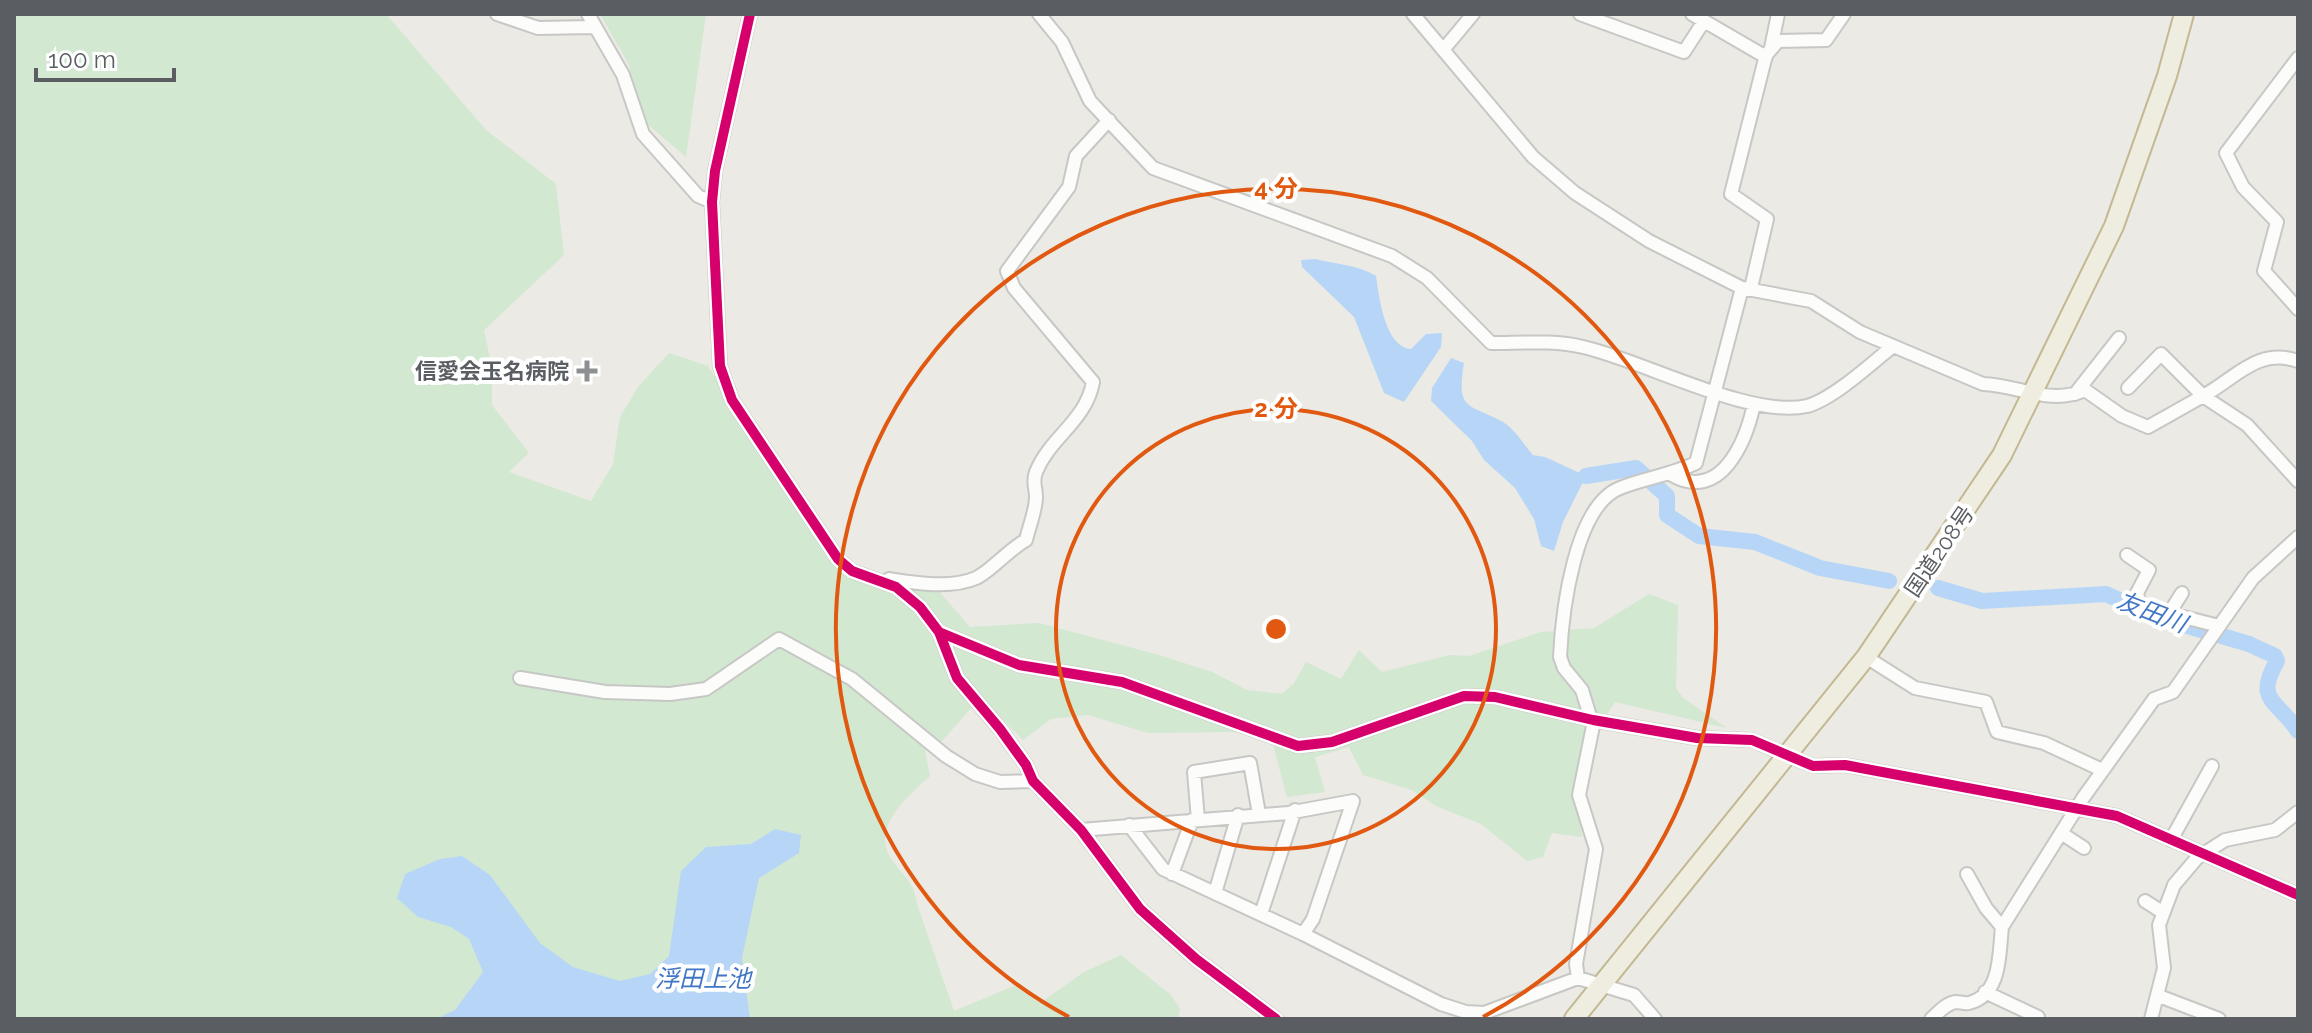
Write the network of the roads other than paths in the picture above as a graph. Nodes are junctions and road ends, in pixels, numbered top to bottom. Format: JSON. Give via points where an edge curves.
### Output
{"nodes":[{"id":1,"x":497,"y":14,"type":"edge"},
{"id":2,"x":588,"y":14,"type":"edge"},
{"id":3,"x":750,"y":14,"type":"edge"},
{"id":4,"x":1039,"y":14,"type":"edge"},
{"id":5,"x":1413,"y":14,"type":"edge"},
{"id":6,"x":1473,"y":14,"type":"edge"},
{"id":7,"x":1580,"y":14,"type":"edge"},
{"id":8,"x":1692,"y":14,"type":"edge"},
{"id":9,"x":1778,"y":14,"type":"edge"},
{"id":10,"x":1844,"y":14,"type":"edge"},
{"id":11,"x":2184,"y":14,"type":"edge"},
{"id":12,"x":1704,"y":21,"type":"junction"},
{"id":13,"x":593,"y":27,"type":"junction"},
{"id":14,"x":1443,"y":50,"type":"junction"},
{"id":15,"x":1768,"y":52,"type":"junction"},
{"id":16,"x":2298,"y":58,"type":"edge"},
{"id":17,"x":1109,"y":120,"type":"junction"},
{"id":18,"x":712,"y":202,"type":"junction"},
{"id":19,"x":1746,"y":288,"type":"junction"},
{"id":20,"x":2298,"y":309,"type":"edge"},
{"id":21,"x":2119,"y":338,"type":"dead end"},
{"id":22,"x":1893,"y":346,"type":"junction"},
{"id":23,"x":2298,"y":361,"type":"edge"},
{"id":24,"x":2128,"y":388,"type":"dead end"},
{"id":25,"x":1715,"y":391,"type":"junction"},
{"id":26,"x":2075,"y":394,"type":"junction"},
{"id":27,"x":2034,"y":395,"type":"junction"},
{"id":28,"x":2203,"y":396,"type":"junction"},
{"id":29,"x":1754,"y":404,"type":"junction"},
{"id":30,"x":1672,"y":475,"type":"junction"},
{"id":31,"x":2298,"y":481,"type":"edge"},
{"id":32,"x":2298,"y":537,"type":"edge"},
{"id":33,"x":2127,"y":555,"type":"dead end"},
{"id":34,"x":865,"y":576,"type":"junction"},
{"id":35,"x":2126,"y":583,"type":"dead end"},
{"id":36,"x":2137,"y":593,"type":"junction"},
{"id":37,"x":2182,"y":593,"type":"dead end"},
{"id":38,"x":2168,"y":615,"type":"junction"},
{"id":39,"x":939,"y":632,"type":"junction"},
{"id":40,"x":2216,"y":632,"type":"junction"},
{"id":41,"x":1866,"y":657,"type":"junction"},
{"id":42,"x":520,"y":678,"type":"dead end"},
{"id":43,"x":1593,"y":720,"type":"junction"},
{"id":44,"x":1788,"y":754,"type":"junction"},
{"id":45,"x":2212,"y":766,"type":"dead end"},
{"id":46,"x":2102,"y":770,"type":"junction"},
{"id":47,"x":1033,"y":781,"type":"junction"},
{"id":48,"x":2077,"y":809,"type":"junction"},
{"id":49,"x":1295,"y":810,"type":"junction"},
{"id":50,"x":2298,"y":812,"type":"edge"},
{"id":51,"x":1259,"y":814,"type":"junction"},
{"id":52,"x":1238,"y":815,"type":"junction"},
{"id":53,"x":1195,"y":820,"type":"junction"},
{"id":54,"x":1129,"y":825,"type":"junction"},
{"id":55,"x":1081,"y":830,"type":"junction"},
{"id":56,"x":2061,"y":833,"type":"junction"},
{"id":57,"x":2171,"y":840,"type":"junction"},
{"id":58,"x":2085,"y":848,"type":"dead end"},
{"id":59,"x":2203,"y":853,"type":"junction"},
{"id":60,"x":1172,"y":874,"type":"junction"},
{"id":61,"x":1967,"y":874,"type":"dead end"},
{"id":62,"x":1215,"y":893,"type":"junction"},
{"id":63,"x":2298,"y":895,"type":"edge"},
{"id":64,"x":2145,"y":901,"type":"dead end"},
{"id":65,"x":2162,"y":912,"type":"junction"},
{"id":66,"x":1261,"y":914,"type":"junction"},
{"id":67,"x":2002,"y":927,"type":"junction"},
{"id":68,"x":1303,"y":934,"type":"junction"},
{"id":69,"x":1578,"y":978,"type":"junction"},
{"id":70,"x":1602,"y":985,"type":"junction"},
{"id":71,"x":1985,"y":992,"type":"junction"},
{"id":72,"x":2159,"y":996,"type":"junction"},
{"id":73,"x":2038,"y":1017,"type":"edge"},
{"id":74,"x":1276,"y":1019,"type":"edge"},
{"id":75,"x":1574,"y":1019,"type":"edge"},
{"id":76,"x":1655,"y":1019,"type":"edge"},
{"id":77,"x":1931,"y":1019,"type":"edge"},
{"id":78,"x":2151,"y":1019,"type":"edge"},
{"id":79,"x":2219,"y":1019,"type":"edge"}],
"edges":[{"from":1,"to":13,"type":"street","via":[[538,28]]},
{"from":2,"to":13,"type":"street"},
{"from":3,"to":18,"type":"street"},
{"from":4,"to":17,"type":"street","via":[[1062,42],[1090,101]]},
{"from":5,"to":14,"type":"street"},
{"from":6,"to":14,"type":"street"},
{"from":7,"to":12,"type":"street","via":[[1684,52]]},
{"from":8,"to":12,"type":"street"},
{"from":9,"to":15,"type":"street"},
{"from":10,"to":15,"type":"street","via":[[1826,40],[1778,41]]},
{"from":11,"to":27,"type":"highway","name":"国道208号","via":[[2114,226]]},
{"from":12,"to":15,"type":"street"},
{"from":13,"to":18,"type":"street","via":[[623,75],[643,134],[698,196]]},
{"from":14,"to":19,"type":"street","via":[[1533,157],[1575,193],[1649,241]]},
{"from":15,"to":19,"type":"street","via":[[1731,194],[1767,219]]},
{"from":16,"to":20,"type":"street","via":[[2226,153],[2243,187],[2277,222],[2264,271]]},
{"from":17,"to":25,"type":"street","via":[[1153,168],[1392,256],[1427,278],[1491,343],[1583,347]]},
{"from":17,"to":34,"type":"street","via":[[1076,156],[1069,187],[1007,271],[1014,288],[1093,382],[1088,402],[1036,472],[1026,540],[978,578],[909,582]]},
{"from":18,"to":34,"type":"street","via":[[720,366],[732,400],[838,559]]},
{"from":19,"to":22,"type":"street","via":[[1811,301]]},
{"from":19,"to":25,"type":"street"},
{"from":21,"to":26,"type":"street"},
{"from":22,"to":27,"type":"street","via":[[1970,380]]},
{"from":22,"to":29,"type":"street","via":[[1807,406]]},
{"from":23,"to":28,"type":"street","via":[[2264,359],[2235,371]]},
{"from":24,"to":28,"type":"street","via":[[2161,354]]},
{"from":25,"to":29,"type":"street"},
{"from":25,"to":30,"type":"street","via":[[1696,463]]},
{"from":26,"to":27,"type":"street"},
{"from":26,"to":28,"type":"street","via":[[2085,390],[2148,427]]},
{"from":27,"to":41,"type":"highway","name":"国道208号","via":[[2002,455]]},
{"from":28,"to":31,"type":"street","via":[[2247,425]]},
{"from":29,"to":30,"type":"street","via":[[1747,435],[1720,473],[1683,481]]},
{"from":30,"to":43,"type":"street","via":[[1617,489],[1583,531],[1574,554],[1561,663],[1582,690]]},
{"from":32,"to":40,"type":"street","via":[[2253,578]]},
{"from":33,"to":36,"type":"street","via":[[2149,570]]},
{"from":34,"to":39,"type":"street","via":[[896,587]]},
{"from":35,"to":36,"type":"street"},
{"from":36,"to":38,"type":"street","via":[[2140,606]]},
{"from":37,"to":38,"type":"street"},
{"from":38,"to":40,"type":"street"},
{"from":39,"to":43,"type":"street","via":[[1019,665],[1122,682],[1298,746],[1332,742],[1464,696],[1495,697]]},
{"from":39,"to":47,"type":"street","via":[[957,678],[1000,729]]},
{"from":40,"to":46,"type":"street","via":[[2173,692],[2154,699]]},
{"from":41,"to":44,"type":"highway","name":"国道208号"},
{"from":41,"to":46,"type":"street","via":[[1915,688],[1986,702],[1997,732],[2044,743]]},
{"from":42,"to":47,"type":"street","via":[[605,692],[706,689],[779,639],[852,679],[975,774],[1000,782]]},
{"from":43,"to":44,"type":"street","via":[[1719,741],[1752,740]]},
{"from":43,"to":69,"type":"street","via":[[1579,795],[1596,849]]},
{"from":44,"to":48,"type":"street","via":[[1813,766],[1845,765]]},
{"from":44,"to":70,"type":"highway","name":"国道208号"},
{"from":45,"to":57,"type":"street"},
{"from":46,"to":48,"type":"street"},
{"from":47,"to":55,"type":"street"},
{"from":48,"to":56,"type":"street"},
{"from":48,"to":57,"type":"street","via":[[2117,816]]},
{"from":49,"to":51,"type":"street"},
{"from":49,"to":66,"type":"street"},
{"from":49,"to":68,"type":"street","via":[[1353,801],[1313,919]]},
{"from":50,"to":59,"type":"street","via":[[2275,830],[2238,835]]},
{"from":51,"to":52,"type":"street"},
{"from":51,"to":53,"type":"street","via":[[1250,763],[1194,772]]},
{"from":52,"to":53,"type":"street"},
{"from":52,"to":62,"type":"street"},
{"from":53,"to":54,"type":"street"},
{"from":53,"to":60,"type":"street"},
{"from":54,"to":55,"type":"street"},
{"from":54,"to":60,"type":"street"},
{"from":55,"to":74,"type":"street","via":[[1159,928]]},
{"from":56,"to":58,"type":"street"},
{"from":56,"to":67,"type":"street"},
{"from":57,"to":59,"type":"street"},
{"from":59,"to":63,"type":"street"},
{"from":59,"to":65,"type":"street","via":[[2174,885]]},
{"from":60,"to":62,"type":"street"},
{"from":61,"to":67,"type":"street"},
{"from":62,"to":66,"type":"street"},
{"from":64,"to":65,"type":"street"},
{"from":65,"to":72,"type":"street"},
{"from":66,"to":68,"type":"street"},
{"from":67,"to":71,"type":"street","via":[[2002,956]]},
{"from":68,"to":69,"type":"street","via":[[1466,1012],[1484,1013]]},
{"from":69,"to":70,"type":"street"},
{"from":70,"to":75,"type":"highway","name":"国道208号"},
{"from":70,"to":76,"type":"street","via":[[1634,995]]},
{"from":71,"to":73,"type":"street"},
{"from":71,"to":77,"type":"street","via":[[1968,1003],[1948,1004]]},
{"from":72,"to":78,"type":"street"},
{"from":72,"to":79,"type":"street"}]}
